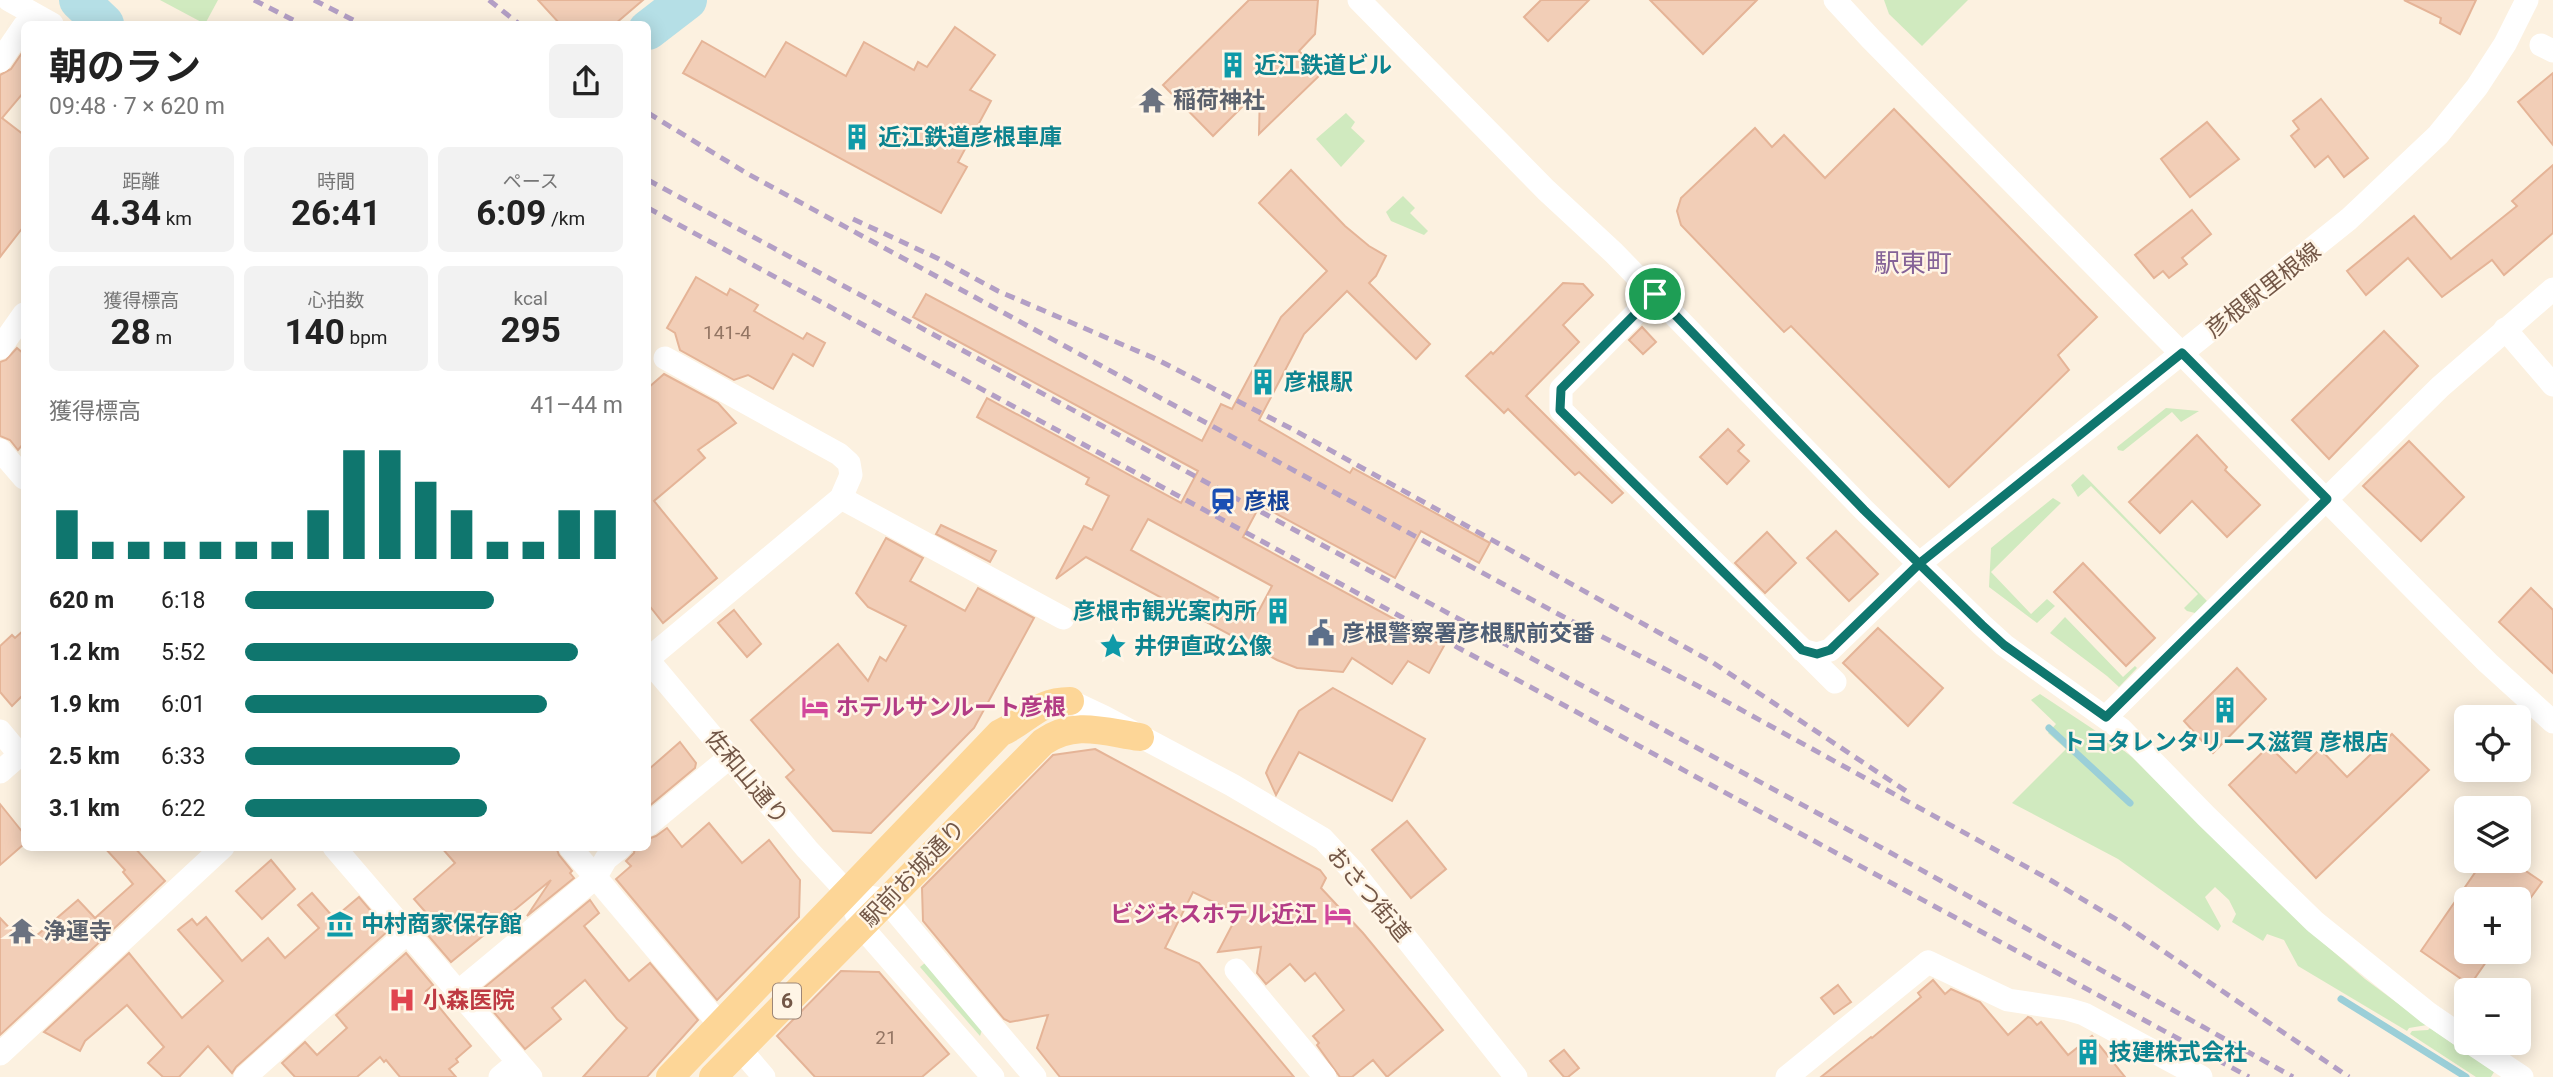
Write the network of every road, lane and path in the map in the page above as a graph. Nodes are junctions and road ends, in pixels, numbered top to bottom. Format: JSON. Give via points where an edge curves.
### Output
{"nodes":[{"id":1,"x":9,"y":0,"type":"edge"},
{"id":2,"x":1359,"y":0,"type":"edge"},
{"id":3,"x":1835,"y":0,"type":"edge"},
{"id":4,"x":2527,"y":0,"type":"edge"},
{"id":5,"x":27,"y":21,"type":"edge"},
{"id":6,"x":21,"y":30,"type":"edge"},
{"id":7,"x":0,"y":61,"type":"edge"},
{"id":8,"x":2553,"y":289,"type":"edge"},
{"id":9,"x":1655,"y":294,"type":"junction"},
{"id":10,"x":21,"y":318,"type":"edge"},
{"id":11,"x":2505,"y":329,"type":"junction"},
{"id":12,"x":0,"y":348,"type":"edge"},
{"id":13,"x":2182,"y":353,"type":"junction"},
{"id":14,"x":665,"y":358,"type":"dead end"},
{"id":15,"x":2553,"y":385,"type":"edge"},
{"id":16,"x":0,"y":450,"type":"edge"},
{"id":17,"x":21,"y":474,"type":"edge"},
{"id":18,"x":841,"y":498,"type":"junction"},
{"id":19,"x":2327,"y":499,"type":"junction"},
{"id":20,"x":1920,"y":563,"type":"junction"},
{"id":21,"x":1063,"y":618,"type":"dead end"},
{"id":22,"x":1802,"y":650,"type":"junction"},
{"id":23,"x":651,"y":657,"type":"edge"},
{"id":24,"x":651,"y":664,"type":"edge"},
{"id":25,"x":1835,"y":682,"type":"dead end"},
{"id":26,"x":1070,"y":701,"type":"joint"},
{"id":27,"x":2106,"y":717,"type":"junction"},
{"id":28,"x":2553,"y":722,"type":"edge"},
{"id":29,"x":0,"y":731,"type":"edge"},
{"id":30,"x":1140,"y":737,"type":"junction"},
{"id":31,"x":21,"y":752,"type":"edge"},
{"id":32,"x":21,"y":754,"type":"edge"},
{"id":33,"x":730,"y":757,"type":"junction"},
{"id":34,"x":0,"y":772,"type":"edge"},
{"id":35,"x":651,"y":823,"type":"edge"},
{"id":36,"x":219,"y":851,"type":"edge"},
{"id":37,"x":337,"y":851,"type":"edge"},
{"id":38,"x":573,"y":851,"type":"edge"},
{"id":39,"x":616,"y":851,"type":"edge"},
{"id":40,"x":595,"y":877,"type":"junction"},
{"id":41,"x":848,"y":893,"type":"junction"},
{"id":42,"x":886,"y":900,"type":"junction"},
{"id":43,"x":861,"y":926,"type":"junction"},
{"id":44,"x":408,"y":933,"type":"junction"},
{"id":45,"x":1236,"y":970,"type":"dead end"},
{"id":46,"x":459,"y":991,"type":"junction"},
{"id":47,"x":720,"y":1025,"type":"junction"},
{"id":48,"x":2454,"y":1031,"type":"edge"},
{"id":49,"x":740,"y":1049,"type":"junction"},
{"id":50,"x":0,"y":1054,"type":"edge"},
{"id":51,"x":2489,"y":1055,"type":"edge"},
{"id":52,"x":524,"y":1069,"type":"edge"},
{"id":53,"x":674,"y":1075,"type":"edge"},
{"id":54,"x":991,"y":1076,"type":"edge"},
{"id":55,"x":244,"y":1077,"type":"edge"},
{"id":56,"x":500,"y":1077,"type":"edge"},
{"id":57,"x":713,"y":1077,"type":"edge"},
{"id":58,"x":764,"y":1077,"type":"edge"},
{"id":59,"x":1035,"y":1077,"type":"edge"},
{"id":60,"x":1325,"y":1077,"type":"edge"},
{"id":61,"x":1516,"y":1077,"type":"edge"},
{"id":62,"x":1787,"y":1077,"type":"edge"},
{"id":63,"x":2201,"y":1077,"type":"edge"},
{"id":64,"x":2522,"y":1077,"type":"edge"}],
"edges":[{"from":1,"to":5,"type":"street"},
{"from":2,"to":9,"type":"street"},
{"from":3,"to":13,"type":"street"},
{"from":4,"to":13,"type":"street","name":"彦根駅里根線","via":[[2477,87],[2438,135],[2337,230]]},
{"from":6,"to":7,"type":"street"},
{"from":8,"to":11,"type":"street"},
{"from":9,"to":20,"type":"street"},
{"from":9,"to":22,"type":"street","via":[[1561,389],[1560,410]]},
{"from":10,"to":12,"type":"street"},
{"from":11,"to":15,"type":"street"},
{"from":11,"to":19,"type":"street"},
{"from":13,"to":19,"type":"street"},
{"from":13,"to":20,"type":"street","name":"彦根駅里根線"},
{"from":14,"to":18,"type":"street","via":[[839,454],[849,463],[851,475]]},
{"from":16,"to":17,"type":"street"},
{"from":18,"to":21,"type":"street"},
{"from":18,"to":23,"type":"street"},
{"from":19,"to":27,"type":"street"},
{"from":19,"to":28,"type":"street","via":[[2488,663]]},
{"from":20,"to":22,"type":"street","name":"彦根駅里根線","via":[[1830,650],[1817,654]]},
{"from":20,"to":27,"type":"street","via":[[2004,645]]},
{"from":22,"to":25,"type":"street"},
{"from":24,"to":33,"type":"street","name":"佐和山通り"},
{"from":26,"to":30,"type":"street","name":"おさつ街道"},
{"from":26,"to":41,"type":"main road","name":"駅前お城通り","number":"6","via":[[1037,708],[1000,733]]},
{"from":27,"to":48,"type":"street","via":[[2315,922]]},
{"from":29,"to":31,"type":"street"},
{"from":30,"to":42,"type":"main road","name":"駅前お城通り","number":"6","via":[[1082,728],[1056,733]]},
{"from":30,"to":61,"type":"street","name":"おさつ街道","via":[[1323,839]]},
{"from":32,"to":34,"type":"street"},
{"from":33,"to":35,"type":"street"},
{"from":33,"to":41,"type":"street","name":"佐和山通り"},
{"from":36,"to":50,"type":"street"},
{"from":37,"to":44,"type":"street"},
{"from":38,"to":40,"type":"street"},
{"from":39,"to":40,"type":"street"},
{"from":40,"to":46,"type":"street"},
{"from":40,"to":47,"type":"street"},
{"from":41,"to":42,"type":"street"},
{"from":41,"to":43,"type":"street","name":"佐和山通り"},
{"from":41,"to":47,"type":"main road","name":"駅前お城通り","number":"6"},
{"from":42,"to":43,"type":"main road","name":"駅前お城通り","number":"6"},
{"from":42,"to":59,"type":"street"},
{"from":43,"to":49,"type":"main road","name":"駅前お城通り","number":"6"},
{"from":43,"to":54,"type":"street","name":"佐和山通り"},
{"from":44,"to":46,"type":"street"},
{"from":44,"to":55,"type":"street"},
{"from":45,"to":60,"type":"street"},
{"from":46,"to":52,"type":"street"},
{"from":47,"to":53,"type":"main road","name":"駅前お城通り","number":"6"},
{"from":49,"to":57,"type":"main road","name":"駅前お城通り","number":"6"},
{"from":49,"to":58,"type":"street"},
{"from":51,"to":64,"type":"street"},
{"from":52,"to":56,"type":"street"},
{"from":62,"to":63,"type":"street","via":[[1928,962],[2008,1000],[2084,1014]]}]}
